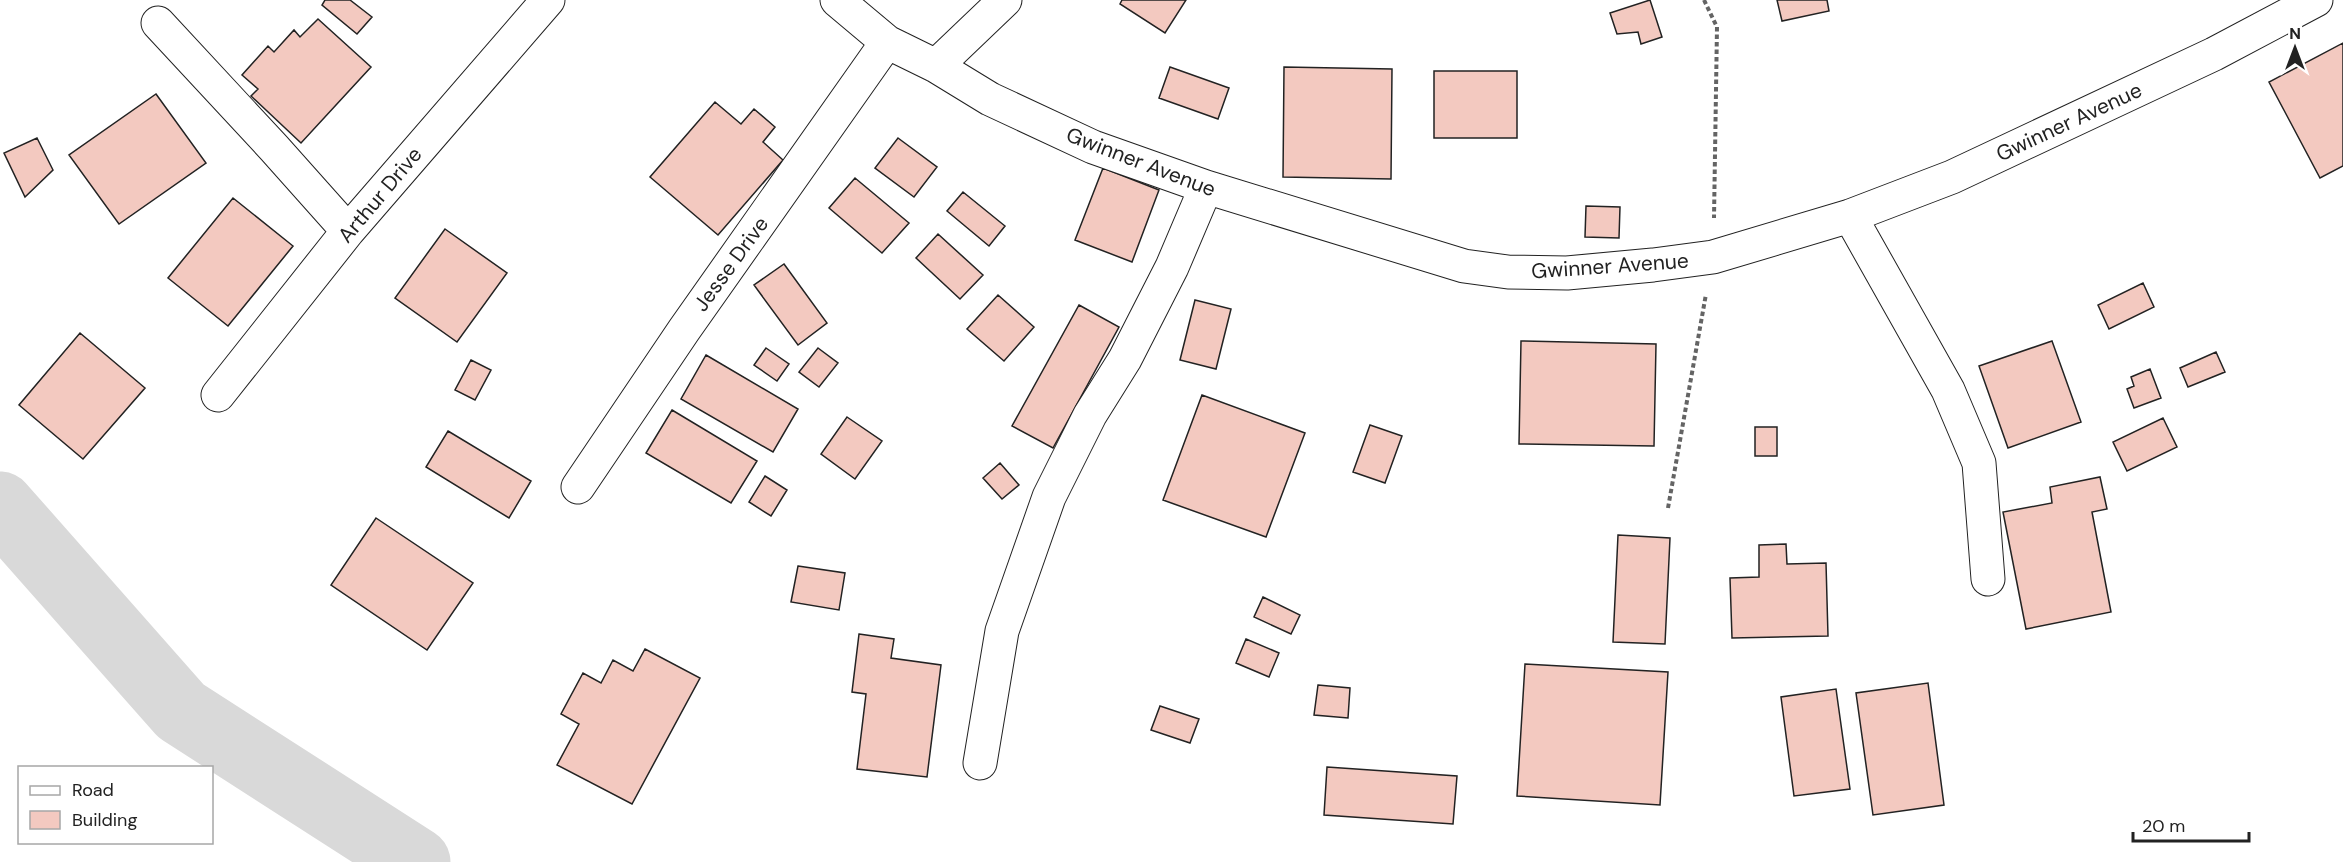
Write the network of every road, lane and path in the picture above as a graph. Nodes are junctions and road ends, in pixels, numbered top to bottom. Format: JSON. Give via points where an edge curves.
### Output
{"nodes":[{"id":1,"x":548,"y":0,"type":"edge"},
{"id":2,"x":837,"y":0,"type":"edge"},
{"id":3,"x":1005,"y":0,"type":"edge"},
{"id":4,"x":1704,"y":0,"type":"edge"},
{"id":5,"x":2316,"y":0,"type":"edge"},
{"id":6,"x":158,"y":23,"type":"dead end"},
{"id":7,"x":887,"y":42,"type":"junction"},
{"id":8,"x":936,"y":66,"type":"junction"},
{"id":9,"x":1206,"y":187,"type":"junction"},
{"id":10,"x":1850,"y":216,"type":"junction"},
{"id":11,"x":348,"y":231,"type":"junction"},
{"id":12,"x":1713,"y":257,"type":"junction"},
{"id":13,"x":218,"y":395,"type":"dead end"},
{"id":14,"x":578,"y":487,"type":"dead end"},
{"id":15,"x":1668,"y":508,"type":"dead end"},
{"id":16,"x":1988,"y":579,"type":"dead end"},
{"id":17,"x":980,"y":763,"type":"dead end"}],
"edges":[{"from":1,"to":11,"type":"street","name":"Arthur Drive"},
{"from":2,"to":7,"type":"street","name":"Gwinner Avenue"},
{"from":3,"to":8,"type":"street"},
{"from":4,"to":12,"type":"path","via":[[1717,27]]},
{"from":5,"to":10,"type":"street","name":"Gwinner Avenue","via":[[2214,54],[1952,177]]},
{"from":6,"to":11,"type":"street"},
{"from":7,"to":8,"type":"street","name":"Gwinner Avenue"},
{"from":7,"to":14,"type":"street","name":"Jesse Drive"},
{"from":8,"to":9,"type":"street","name":"Gwinner Avenue","via":[[990,99],[1093,147]]},
{"from":9,"to":12,"type":"street","name":"Gwinner Avenue","via":[[1464,266],[1508,272],[1567,273]]},
{"from":9,"to":17,"type":"street","via":[[1172,267],[1049,497],[1002,631]]},
{"from":10,"to":12,"type":"street","name":"Gwinner Avenue"},
{"from":10,"to":16,"type":"street","via":[[1948,390],[1979,464]]},
{"from":11,"to":13,"type":"street","name":"Arthur Drive"},
{"from":12,"to":15,"type":"path"}]}
